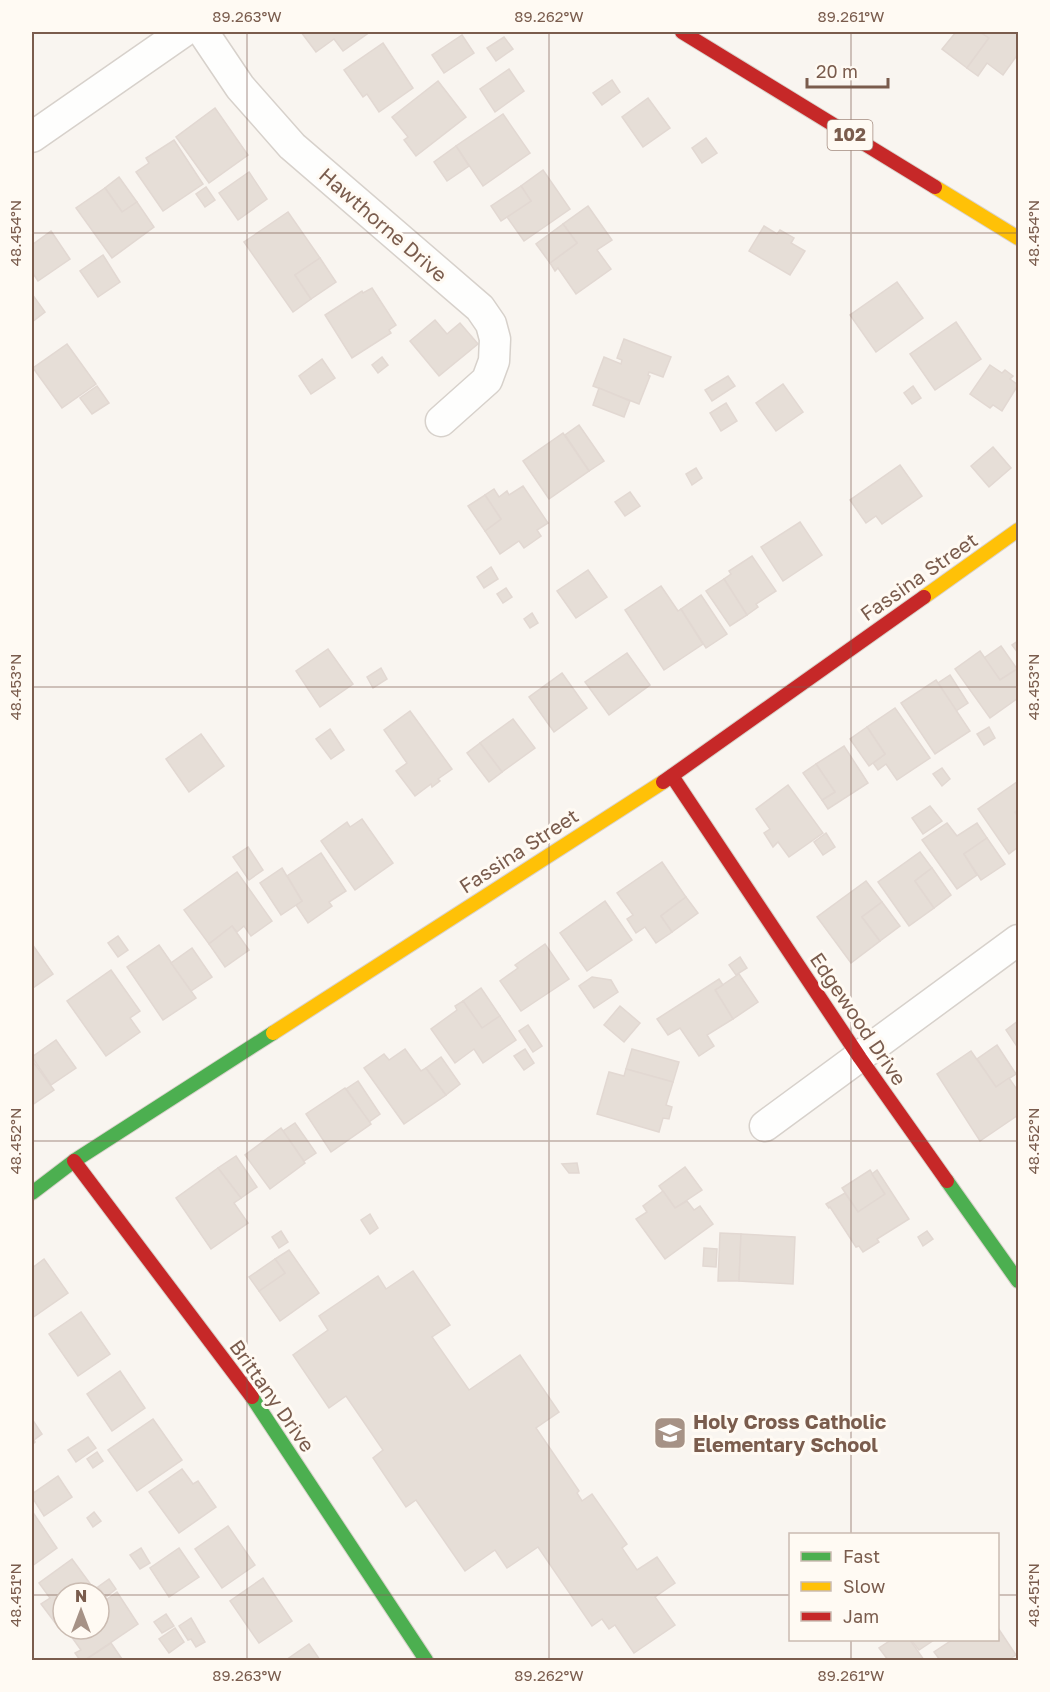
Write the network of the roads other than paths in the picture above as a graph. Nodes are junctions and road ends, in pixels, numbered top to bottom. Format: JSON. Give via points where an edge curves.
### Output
{"nodes":[{"id":1,"x":183,"y":32,"type":"edge"},
{"id":2,"x":203,"y":32,"type":"edge"},
{"id":3,"x":682,"y":32,"type":"edge"},
{"id":4,"x":32,"y":137,"type":"edge"},
{"id":5,"x":1018,"y":238,"type":"edge"},
{"id":6,"x":441,"y":421,"type":"dead end"},
{"id":7,"x":1018,"y":530,"type":"edge"},
{"id":8,"x":672,"y":776,"type":"junction"},
{"id":9,"x":1018,"y":940,"type":"edge"},
{"id":10,"x":860,"y":1058,"type":"junction"},
{"id":11,"x":765,"y":1126,"type":"dead end"},
{"id":12,"x":74,"y":1161,"type":"junction"},
{"id":13,"x":32,"y":1192,"type":"edge"},
{"id":14,"x":1018,"y":1281,"type":"edge"},
{"id":15,"x":426,"y":1660,"type":"edge"}],
"edges":[{"from":1,"to":4,"type":"street"},
{"from":2,"to":6,"type":"street","name":"Hawthorne Drive","via":[[240,87],[292,147],[480,308],[491,324],[494,361],[487,380]]},
{"from":3,"to":5,"type":"street","number":"102"},
{"from":7,"to":8,"type":"street","name":"Fassina Street"},
{"from":8,"to":10,"type":"street","name":"Edgewood Drive"},
{"from":8,"to":12,"type":"street","name":"Fassina Street"},
{"from":9,"to":10,"type":"street"},
{"from":10,"to":11,"type":"street"},
{"from":10,"to":14,"type":"street","name":"Edgewood Drive"},
{"from":12,"to":13,"type":"street","name":"Fassina Street"},
{"from":12,"to":15,"type":"street","name":"Brittany Drive","via":[[249,1393]]}]}
